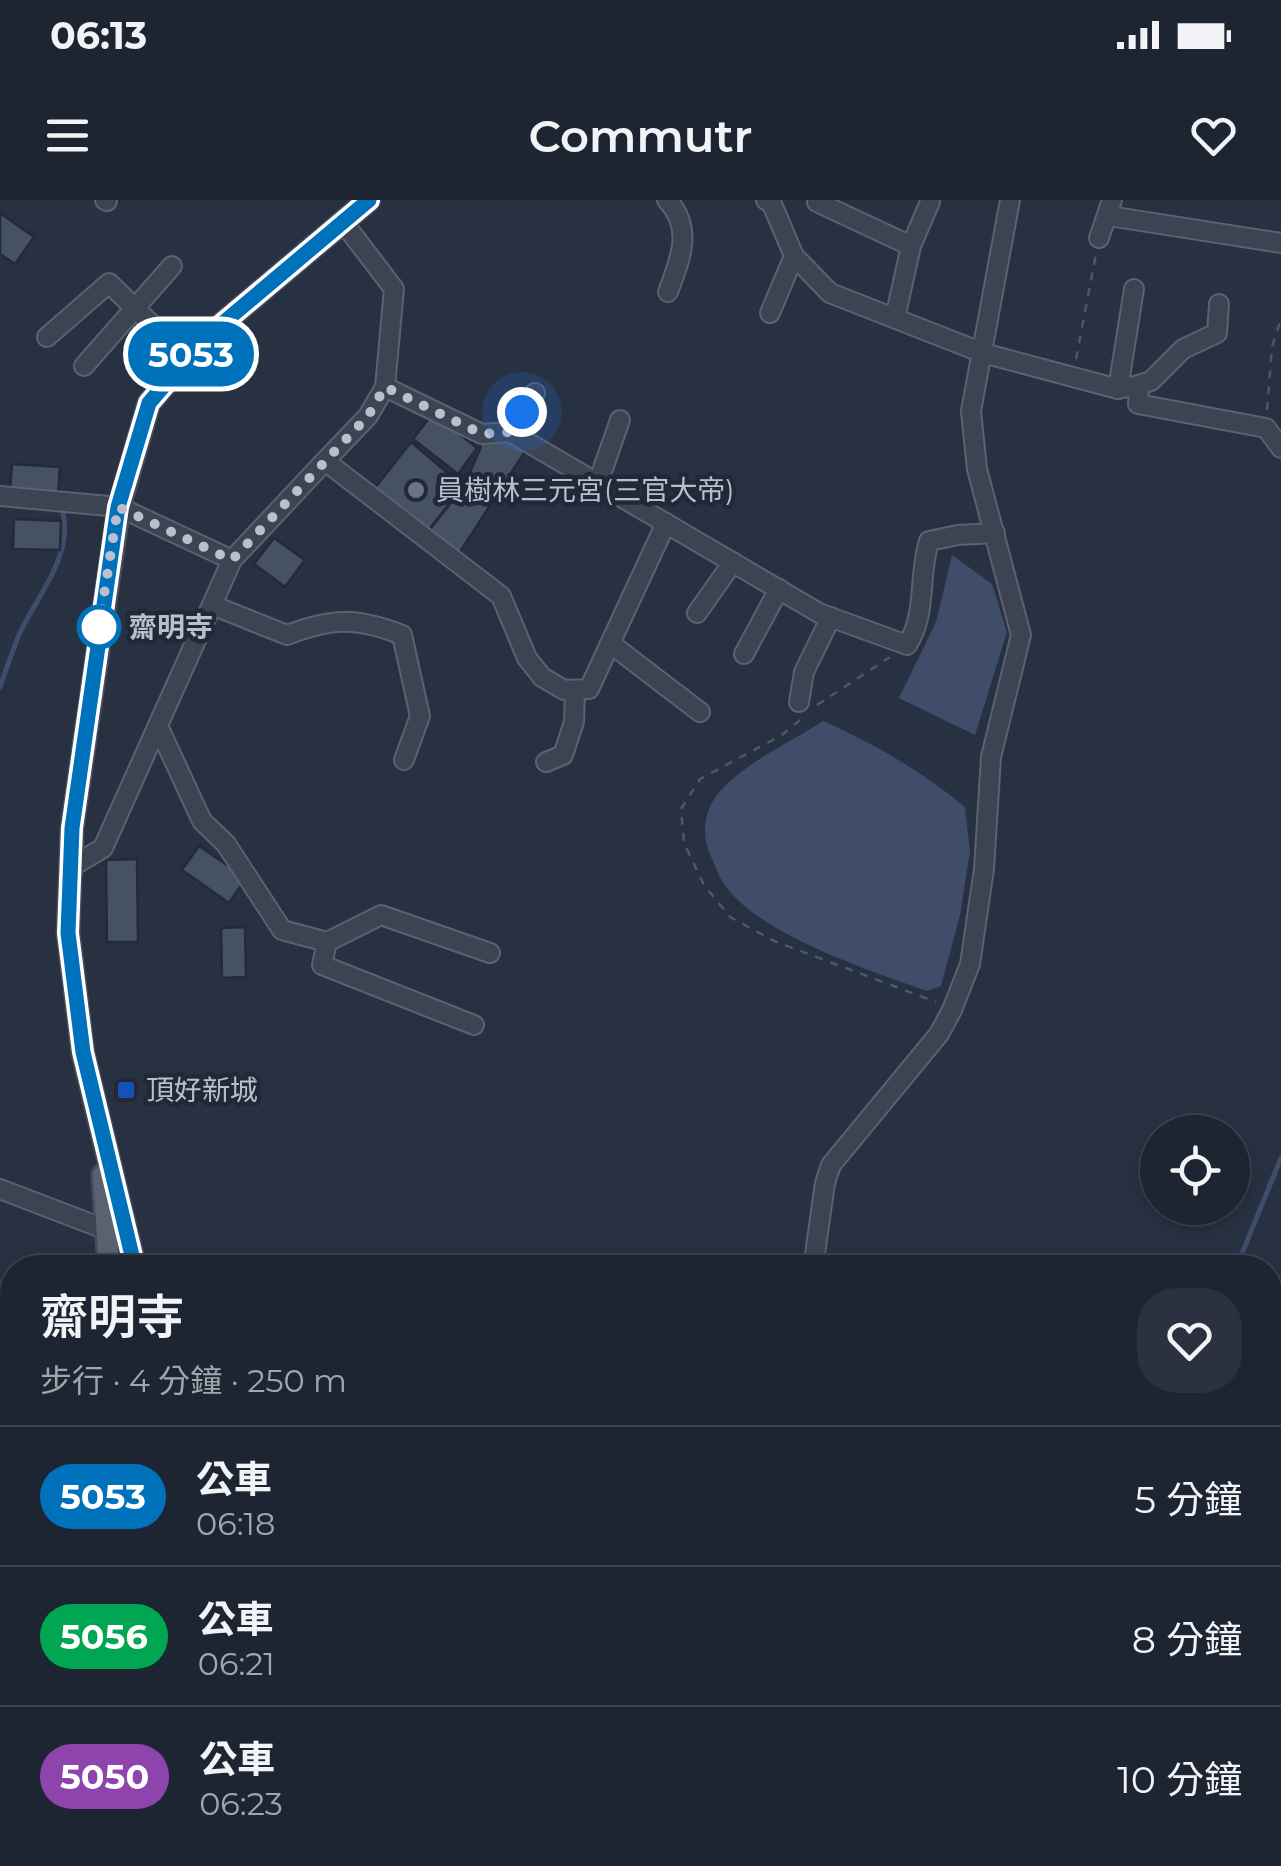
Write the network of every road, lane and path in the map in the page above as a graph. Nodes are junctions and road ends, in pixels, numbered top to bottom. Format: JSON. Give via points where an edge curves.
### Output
{"nodes":[{"id":1,"x":369,"y":200,"type":"edge"},
{"id":2,"x":667,"y":200,"type":"edge"},
{"id":3,"x":766,"y":200,"type":"edge"},
{"id":4,"x":1010,"y":200,"type":"edge"},
{"id":5,"x":817,"y":202,"type":"dead end"},
{"id":6,"x":930,"y":202,"type":"edge"},
{"id":7,"x":1110,"y":208,"type":"edge"},
{"id":8,"x":343,"y":222,"type":"junction"},
{"id":9,"x":1099,"y":238,"type":"joint"},
{"id":10,"x":1281,"y":243,"type":"edge"},
{"id":11,"x":911,"y":246,"type":"junction"},
{"id":12,"x":794,"y":256,"type":"junction"},
{"id":13,"x":172,"y":266,"type":"dead end"},
{"id":14,"x":1134,"y":288,"type":"dead end"},
{"id":15,"x":668,"y":292,"type":"dead end"},
{"id":16,"x":1219,"y":304,"type":"dead end"},
{"id":17,"x":136,"y":306,"type":"junction"},
{"id":18,"x":770,"y":313,"type":"dead end"},
{"id":19,"x":895,"y":318,"type":"junction"},
{"id":20,"x":1281,"y":318,"type":"edge"},
{"id":21,"x":47,"y":337,"type":"dead end"},
{"id":22,"x":982,"y":353,"type":"junction"},
{"id":23,"x":187,"y":359,"type":"junction"},
{"id":24,"x":84,"y":366,"type":"dead end"},
{"id":25,"x":1072,"y":377,"type":"junction"},
{"id":26,"x":1139,"y":385,"type":"junction"},
{"id":27,"x":385,"y":387,"type":"junction"},
{"id":28,"x":1118,"y":389,"type":"junction"},
{"id":29,"x":535,"y":393,"type":"dead end"},
{"id":30,"x":620,"y":420,"type":"dead end"},
{"id":31,"x":1266,"y":428,"type":"junction"},
{"id":32,"x":510,"y":432,"type":"junction"},
{"id":33,"x":1281,"y":448,"type":"edge"},
{"id":34,"x":325,"y":461,"type":"junction"},
{"id":35,"x":598,"y":482,"type":"junction"},
{"id":36,"x":0,"y":496,"type":"edge"},
{"id":37,"x":118,"y":507,"type":"junction"},
{"id":38,"x":666,"y":523,"type":"junction"},
{"id":39,"x":994,"y":533,"type":"junction"},
{"id":40,"x":232,"y":560,"type":"junction"},
{"id":41,"x":732,"y":562,"type":"junction"},
{"id":42,"x":780,"y":590,"type":"junction"},
{"id":43,"x":212,"y":605,"type":"junction"},
{"id":44,"x":697,"y":613,"type":"dead end"},
{"id":45,"x":831,"y":618,"type":"junction"},
{"id":46,"x":611,"y":644,"type":"junction"},
{"id":47,"x":908,"y":645,"type":"junction"},
{"id":48,"x":744,"y":654,"type":"dead end"},
{"id":49,"x":575,"y":690,"type":"junction"},
{"id":50,"x":808,"y":708,"type":"junction"},
{"id":51,"x":700,"y":712,"type":"dead end"},
{"id":52,"x":158,"y":726,"type":"junction"},
{"id":53,"x":404,"y":760,"type":"dead end"},
{"id":54,"x":546,"y":762,"type":"dead end"},
{"id":55,"x":71,"y":867,"type":"junction"},
{"id":56,"x":327,"y":942,"type":"junction"},
{"id":57,"x":490,"y":953,"type":"dead end"},
{"id":58,"x":952,"y":1010,"type":"junction"},
{"id":59,"x":474,"y":1025,"type":"dead end"},
{"id":60,"x":98,"y":1108,"type":"junction"},
{"id":61,"x":0,"y":1189,"type":"edge"},
{"id":62,"x":107,"y":1230,"type":"junction"},
{"id":63,"x":108,"y":1255,"type":"edge"},
{"id":64,"x":132,"y":1255,"type":"edge"},
{"id":65,"x":815,"y":1255,"type":"edge"}],
"edges":[{"from":1,"to":8,"type":"main road"},
{"from":2,"to":15,"type":"street","via":[[683,223],[682,252]]},
{"from":3,"to":12,"type":"street"},
{"from":4,"to":22,"type":"street"},
{"from":5,"to":11,"type":"street"},
{"from":6,"to":11,"type":"street"},
{"from":7,"to":9,"type":"street"},
{"from":7,"to":10,"type":"street"},
{"from":8,"to":23,"type":"main road"},
{"from":8,"to":27,"type":"street","via":[[394,289]]},
{"from":9,"to":25,"type":"path"},
{"from":11,"to":19,"type":"street"},
{"from":12,"to":18,"type":"street"},
{"from":12,"to":19,"type":"street","via":[[830,293]]},
{"from":13,"to":17,"type":"street"},
{"from":14,"to":28,"type":"street"},
{"from":16,"to":26,"type":"street","via":[[1216,333],[1182,349],[1152,382]]},
{"from":17,"to":21,"type":"street","via":[[109,283]]},
{"from":17,"to":23,"type":"street"},
{"from":17,"to":24,"type":"street"},
{"from":19,"to":22,"type":"street"},
{"from":20,"to":31,"type":"path"},
{"from":22,"to":25,"type":"street"},
{"from":22,"to":39,"type":"street","via":[[972,410],[977,469]]},
{"from":23,"to":37,"type":"main road","via":[[149,403]]},
{"from":25,"to":28,"type":"street"},
{"from":26,"to":28,"type":"street"},
{"from":26,"to":31,"type":"street","via":[[1138,404]]},
{"from":27,"to":32,"type":"street","via":[[482,434]]},
{"from":27,"to":34,"type":"street","via":[[368,416]]},
{"from":29,"to":32,"type":"street"},
{"from":30,"to":35,"type":"street"},
{"from":31,"to":33,"type":"street"},
{"from":32,"to":35,"type":"street"},
{"from":34,"to":40,"type":"street"},
{"from":34,"to":49,"type":"street","via":[[500,596],[542,678]]},
{"from":35,"to":38,"type":"street"},
{"from":36,"to":37,"type":"street"},
{"from":37,"to":40,"type":"street"},
{"from":37,"to":55,"type":"main road"},
{"from":38,"to":41,"type":"street"},
{"from":38,"to":46,"type":"street"},
{"from":39,"to":47,"type":"street","via":[[929,542],[919,627]]},
{"from":39,"to":58,"type":"street","via":[[1021,635],[991,757],[970,964]]},
{"from":40,"to":43,"type":"street"},
{"from":41,"to":42,"type":"street"},
{"from":41,"to":44,"type":"street"},
{"from":42,"to":45,"type":"street"},
{"from":42,"to":48,"type":"street"},
{"from":43,"to":52,"type":"street"},
{"from":43,"to":53,"type":"street","via":[[287,635],[320,623],[370,622],[402,635],[420,716]]},
{"from":45,"to":47,"type":"street"},
{"from":45,"to":50,"type":"street","via":[[804,672]]},
{"from":46,"to":49,"type":"street","via":[[589,689]]},
{"from":46,"to":51,"type":"street"},
{"from":47,"to":50,"type":"path"},
{"from":49,"to":54,"type":"street","via":[[563,755]]},
{"from":50,"to":58,"type":"path","via":[[782,735],[700,779],[681,809],[684,844],[730,917],[774,941]]},
{"from":52,"to":55,"type":"street","via":[[103,848]]},
{"from":52,"to":56,"type":"street","via":[[202,822],[226,844],[282,930]]},
{"from":55,"to":60,"type":"main road","via":[[68,933],[83,1052]]},
{"from":56,"to":57,"type":"street","via":[[381,915]]},
{"from":56,"to":59,"type":"street","via":[[322,965]]},
{"from":58,"to":65,"type":"street","via":[[831,1165]]},
{"from":60,"to":62,"type":"main road"},
{"from":60,"to":64,"type":"main road"},
{"from":61,"to":62,"type":"street"},
{"from":62,"to":63,"type":"main road"}]}
